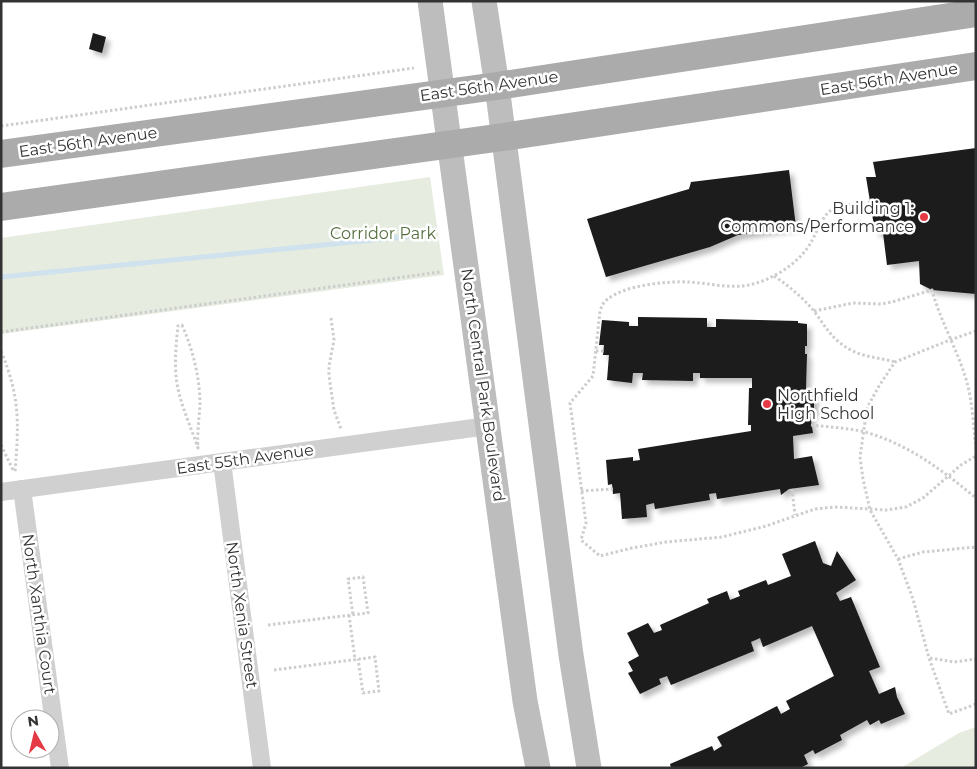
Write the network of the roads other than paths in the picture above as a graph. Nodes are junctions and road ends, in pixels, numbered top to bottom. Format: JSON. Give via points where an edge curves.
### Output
{"nodes":[{"id":1,"x":430,"y":1,"type":"edge"},
{"id":2,"x":484,"y":1,"type":"edge"},
{"id":3,"x":976,"y":13,"type":"edge"},
{"id":4,"x":976,"y":66,"type":"edge"},
{"id":5,"x":497,"y":86,"type":"junction"},
{"id":6,"x":442,"y":93,"type":"junction"},
{"id":7,"x":503,"y":136,"type":"junction"},
{"id":8,"x":450,"y":144,"type":"junction"},
{"id":9,"x":1,"y":154,"type":"edge"},
{"id":10,"x":1,"y":207,"type":"edge"},
{"id":11,"x":488,"y":426,"type":"junction"},
{"id":12,"x":222,"y":462,"type":"junction"},
{"id":13,"x":22,"y":489,"type":"junction"},
{"id":14,"x":1,"y":492,"type":"edge"},
{"id":15,"x":60,"y":768,"type":"edge"},
{"id":16,"x":262,"y":768,"type":"edge"},
{"id":17,"x":538,"y":768,"type":"edge"},
{"id":18,"x":589,"y":768,"type":"edge"}],
"edges":[{"from":1,"to":6,"type":"main road","name":"North Central Park Boulevard"},
{"from":2,"to":5,"type":"main road"},
{"from":3,"to":5,"type":"main road","name":"East 56th Avenue"},
{"from":4,"to":7,"type":"main road","name":"East 56th Avenue"},
{"from":5,"to":6,"type":"main road","name":"East 56th Avenue"},
{"from":5,"to":7,"type":"main road"},
{"from":6,"to":8,"type":"main road","name":"North Central Park Boulevard"},
{"from":6,"to":9,"type":"main road","name":"East 56th Avenue"},
{"from":7,"to":8,"type":"main road","name":"East 56th Avenue"},
{"from":7,"to":18,"type":"main road","via":[[572,664]]},
{"from":8,"to":10,"type":"main road","name":"East 56th Avenue"},
{"from":8,"to":11,"type":"main road","name":"North Central Park Boulevard"},
{"from":11,"to":12,"type":"street","name":"East 55th Avenue"},
{"from":11,"to":17,"type":"main road","name":"North Central Park Boulevard","via":[[525,701]]},
{"from":12,"to":13,"type":"street","name":"East 55th Avenue"},
{"from":12,"to":16,"type":"street","name":"North Xenia Street"},
{"from":13,"to":14,"type":"street","name":"East 55th Avenue"},
{"from":13,"to":15,"type":"street","name":"North Xanthia Court"}]}
